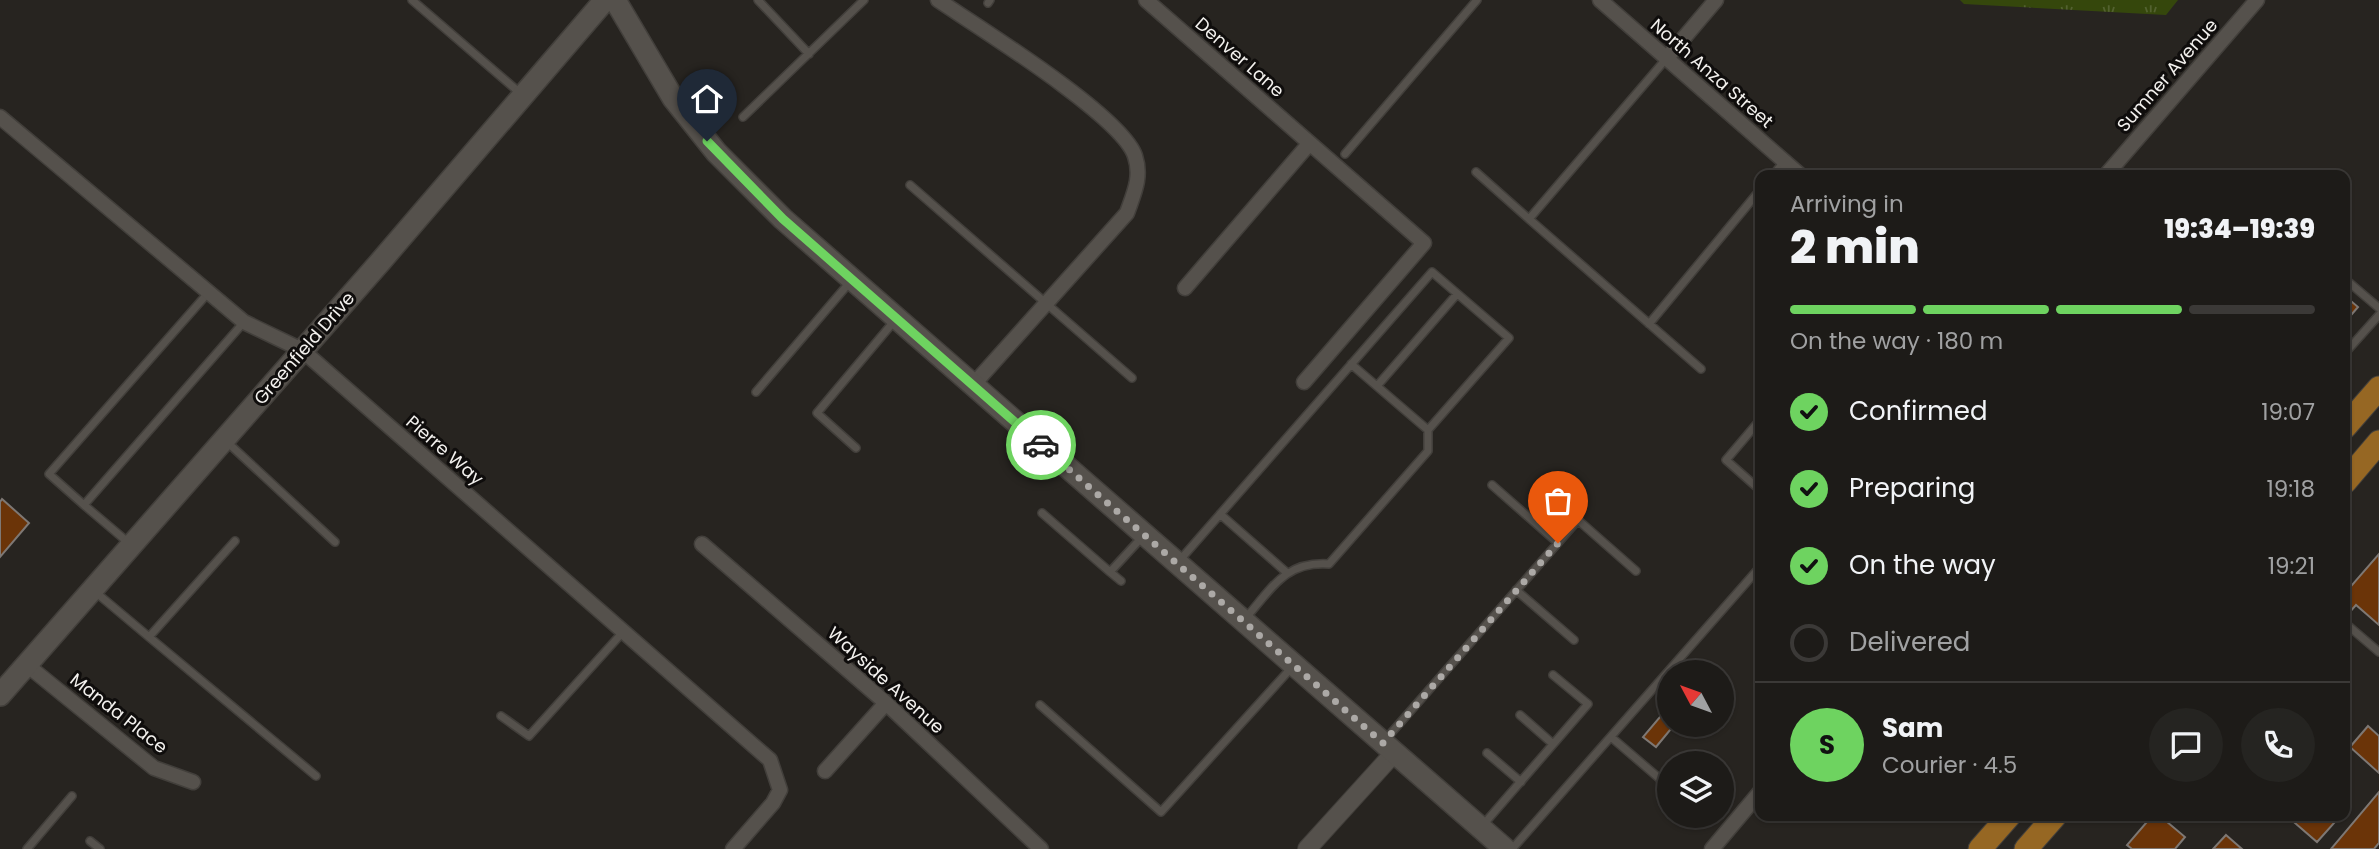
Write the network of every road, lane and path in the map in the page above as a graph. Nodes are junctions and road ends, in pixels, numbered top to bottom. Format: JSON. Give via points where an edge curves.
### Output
{"nodes":[{"id":1,"x":412,"y":0,"type":"edge"},
{"id":2,"x":605,"y":0,"type":"edge"},
{"id":3,"x":615,"y":0,"type":"edge"},
{"id":4,"x":758,"y":0,"type":"edge"},
{"id":5,"x":864,"y":0,"type":"edge"},
{"id":6,"x":938,"y":0,"type":"edge"},
{"id":7,"x":1146,"y":0,"type":"edge"},
{"id":8,"x":1477,"y":0,"type":"edge"},
{"id":9,"x":1600,"y":0,"type":"edge"},
{"id":10,"x":1716,"y":0,"type":"edge"},
{"id":11,"x":2257,"y":0,"type":"edge"},
{"id":12,"x":809,"y":54,"type":"junction"},
{"id":13,"x":1666,"y":59,"type":"junction"},
{"id":14,"x":522,"y":94,"type":"junction"},
{"id":15,"x":0,"y":117,"type":"edge"},
{"id":16,"x":743,"y":117,"type":"dead end"},
{"id":17,"x":1309,"y":144,"type":"junction"},
{"id":18,"x":1345,"y":154,"type":"dead end"},
{"id":19,"x":1784,"y":162,"type":"junction"},
{"id":20,"x":1777,"y":170,"type":"edge"},
{"id":21,"x":1794,"y":170,"type":"edge"},
{"id":22,"x":2110,"y":170,"type":"edge"},
{"id":23,"x":1476,"y":172,"type":"dead end"},
{"id":24,"x":910,"y":185,"type":"dead end"},
{"id":25,"x":1755,"y":196,"type":"edge"},
{"id":26,"x":1529,"y":219,"type":"junction"},
{"id":27,"x":853,"y":279,"type":"junction"},
{"id":28,"x":2350,"y":283,"type":"edge"},
{"id":29,"x":1185,"y":288,"type":"dead end"},
{"id":30,"x":209,"y":292,"type":"junction"},
{"id":31,"x":1457,"y":294,"type":"junction"},
{"id":32,"x":1045,"y":304,"type":"junction"},
{"id":33,"x":2379,"y":308,"type":"edge"},
{"id":34,"x":2379,"y":315,"type":"edge"},
{"id":35,"x":897,"y":318,"type":"junction"},
{"id":36,"x":244,"y":322,"type":"junction"},
{"id":37,"x":1649,"y":324,"type":"junction"},
{"id":38,"x":2350,"y":348,"type":"edge"},
{"id":39,"x":302,"y":350,"type":"junction"},
{"id":40,"x":1351,"y":364,"type":"junction"},
{"id":41,"x":1701,"y":369,"type":"dead end"},
{"id":42,"x":1132,"y":379,"type":"dead end"},
{"id":43,"x":1304,"y":382,"type":"dead end"},
{"id":44,"x":973,"y":385,"type":"junction"},
{"id":45,"x":1377,"y":386,"type":"junction"},
{"id":46,"x":2379,"y":388,"type":"edge"},
{"id":47,"x":756,"y":391,"type":"dead end"},
{"id":48,"x":2350,"y":422,"type":"edge"},
{"id":49,"x":1755,"y":427,"type":"edge"},
{"id":50,"x":1428,"y":430,"type":"junction"},
{"id":51,"x":223,"y":439,"type":"junction"},
{"id":52,"x":2379,"y":442,"type":"edge"},
{"id":53,"x":856,"y":449,"type":"dead end"},
{"id":54,"x":2350,"y":476,"type":"edge"},
{"id":55,"x":1492,"y":485,"type":"dead end"},
{"id":56,"x":1755,"y":486,"type":"edge"},
{"id":57,"x":84,"y":505,"type":"junction"},
{"id":58,"x":1042,"y":513,"type":"dead end"},
{"id":59,"x":1220,"y":514,"type":"junction"},
{"id":60,"x":1144,"y":535,"type":"junction"},
{"id":61,"x":235,"y":541,"type":"dead end"},
{"id":62,"x":335,"y":542,"type":"dead end"},
{"id":63,"x":1558,"y":543,"type":"junction"},
{"id":64,"x":702,"y":544,"type":"dead end"},
{"id":65,"x":131,"y":546,"type":"junction"},
{"id":66,"x":1177,"y":563,"type":"junction"},
{"id":67,"x":1636,"y":571,"type":"dead end"},
{"id":68,"x":1110,"y":572,"type":"junction"},
{"id":69,"x":1286,"y":572,"type":"junction"},
{"id":70,"x":1755,"y":573,"type":"edge"},
{"id":71,"x":1121,"y":581,"type":"dead end"},
{"id":72,"x":93,"y":590,"type":"junction"},
{"id":73,"x":1516,"y":590,"type":"junction"},
{"id":74,"x":1243,"y":621,"type":"junction"},
{"id":75,"x":2350,"y":627,"type":"edge"},
{"id":76,"x":623,"y":632,"type":"junction"},
{"id":77,"x":149,"y":637,"type":"junction"},
{"id":78,"x":1574,"y":640,"type":"dead end"},
{"id":79,"x":2379,"y":652,"type":"edge"},
{"id":80,"x":1679,"y":660,"type":"edge"},
{"id":81,"x":27,"y":665,"type":"junction"},
{"id":82,"x":1294,"y":665,"type":"junction"},
{"id":83,"x":1553,"y":675,"type":"dead end"},
{"id":84,"x":1657,"y":685,"type":"edge"},
{"id":85,"x":0,"y":695,"type":"edge"},
{"id":86,"x":886,"y":704,"type":"junction"},
{"id":87,"x":1040,"y":705,"type":"dead end"},
{"id":88,"x":1520,"y":715,"type":"dead end"},
{"id":89,"x":501,"y":716,"type":"dead end"},
{"id":90,"x":1611,"y":737,"type":"junction"},
{"id":91,"x":1553,"y":744,"type":"junction"},
{"id":92,"x":1389,"y":748,"type":"junction"},
{"id":93,"x":1487,"y":753,"type":"dead end"},
{"id":94,"x":825,"y":771,"type":"dead end"},
{"id":95,"x":316,"y":776,"type":"dead end"},
{"id":96,"x":1657,"y":776,"type":"edge"},
{"id":97,"x":193,"y":782,"type":"dead end"},
{"id":98,"x":1521,"y":782,"type":"junction"},
{"id":99,"x":72,"y":796,"type":"dead end"},
{"id":100,"x":1755,"y":798,"type":"edge"},
{"id":101,"x":2004,"y":821,"type":"edge"},
{"id":102,"x":2051,"y":821,"type":"edge"},
{"id":103,"x":1481,"y":828,"type":"junction"},
{"id":104,"x":90,"y":841,"type":"dead end"},
{"id":105,"x":27,"y":849,"type":"edge"},
{"id":106,"x":100,"y":849,"type":"edge"},
{"id":107,"x":733,"y":849,"type":"edge"},
{"id":108,"x":1041,"y":849,"type":"edge"},
{"id":109,"x":1307,"y":849,"type":"edge"},
{"id":110,"x":1505,"y":849,"type":"edge"},
{"id":111,"x":1512,"y":849,"type":"edge"},
{"id":112,"x":1712,"y":849,"type":"edge"},
{"id":113,"x":1980,"y":849,"type":"edge"},
{"id":114,"x":2026,"y":849,"type":"edge"}],
"edges":[{"from":1,"to":14,"type":"lane"},
{"from":2,"to":14,"type":"main road","name":"Greenfield Drive"},
{"from":3,"to":27,"type":"main road","via":[[673,98],[716,152],[783,219]]},
{"from":4,"to":12,"type":"lane"},
{"from":5,"to":12,"type":"lane"},
{"from":6,"to":32,"type":"street","via":[[1081,98],[1135,154],[1139,179],[1127,213]]},
{"from":7,"to":17,"type":"street","name":"Denver Lane"},
{"from":8,"to":18,"type":"lane"},
{"from":9,"to":13,"type":"street","name":"North Anza Street"},
{"from":10,"to":13,"type":"street"},
{"from":11,"to":22,"type":"street","name":"Sumner Avenue"},
{"from":12,"to":16,"type":"lane"},
{"from":13,"to":19,"type":"street","name":"North Anza Street"},
{"from":13,"to":26,"type":"lane"},
{"from":14,"to":39,"type":"main road","name":"Greenfield Drive"},
{"from":15,"to":30,"type":"street","name":"Pierre Way"},
{"from":17,"to":29,"type":"street"},
{"from":17,"to":43,"type":"street","name":"Denver Lane","via":[[1424,243]]},
{"from":19,"to":20,"type":"lane"},
{"from":19,"to":21,"type":"street","name":"North Anza Street"},
{"from":23,"to":26,"type":"lane"},
{"from":24,"to":32,"type":"lane"},
{"from":25,"to":37,"type":"lane"},
{"from":26,"to":37,"type":"lane"},
{"from":27,"to":35,"type":"main road"},
{"from":27,"to":47,"type":"lane"},
{"from":28,"to":33,"type":"lane"},
{"from":30,"to":36,"type":"street","name":"Pierre Way"},
{"from":30,"to":57,"type":"lane","via":[[50,474]]},
{"from":31,"to":40,"type":"lane","via":[[1432,272]]},
{"from":31,"to":45,"type":"lane"},
{"from":31,"to":50,"type":"lane","via":[[1509,338]]},
{"from":32,"to":42,"type":"lane"},
{"from":32,"to":44,"type":"street"},
{"from":34,"to":38,"type":"lane"},
{"from":35,"to":44,"type":"main road"},
{"from":35,"to":53,"type":"lane","via":[[817,412]]},
{"from":36,"to":39,"type":"street","name":"Pierre Way"},
{"from":36,"to":57,"type":"lane"},
{"from":37,"to":41,"type":"lane"},
{"from":39,"to":51,"type":"main road","name":"Greenfield Drive"},
{"from":39,"to":76,"type":"street","name":"Pierre Way"},
{"from":40,"to":45,"type":"lane"},
{"from":40,"to":59,"type":"lane"},
{"from":44,"to":60,"type":"main road"},
{"from":45,"to":50,"type":"lane"},
{"from":46,"to":48,"type":"main road"},
{"from":49,"to":56,"type":"lane","via":[[1726,460]]},
{"from":50,"to":69,"type":"lane","via":[[1428,451],[1329,564],[1308,562]]},
{"from":51,"to":62,"type":"lane"},
{"from":51,"to":65,"type":"main road","name":"Greenfield Drive"},
{"from":52,"to":54,"type":"main road"},
{"from":55,"to":63,"type":"lane"},
{"from":57,"to":65,"type":"lane"},
{"from":58,"to":68,"type":"lane"},
{"from":59,"to":66,"type":"lane"},
{"from":59,"to":69,"type":"lane"},
{"from":60,"to":66,"type":"main road"},
{"from":60,"to":68,"type":"lane"},
{"from":61,"to":77,"type":"lane"},
{"from":63,"to":67,"type":"lane","via":[[1578,520]]},
{"from":63,"to":73,"type":"lane"},
{"from":64,"to":86,"type":"street","name":"Wayside Avenue"},
{"from":65,"to":72,"type":"main road","name":"Greenfield Drive"},
{"from":66,"to":74,"type":"main road"},
{"from":68,"to":71,"type":"lane"},
{"from":69,"to":74,"type":"lane"},
{"from":70,"to":80,"type":"lane"},
{"from":72,"to":77,"type":"lane"},
{"from":72,"to":81,"type":"main road","name":"Greenfield Drive"},
{"from":73,"to":78,"type":"lane"},
{"from":73,"to":92,"type":"lane"},
{"from":74,"to":82,"type":"main road"},
{"from":75,"to":79,"type":"lane"},
{"from":76,"to":89,"type":"lane","via":[[529,736]]},
{"from":76,"to":107,"type":"street","name":"Pierre Way","via":[[770,760],[780,790]]},
{"from":77,"to":95,"type":"lane"},
{"from":81,"to":85,"type":"main road","name":"Greenfield Drive"},
{"from":81,"to":97,"type":"street","name":"Manda Place","via":[[155,768]]},
{"from":82,"to":87,"type":"lane","via":[[1161,812]]},
{"from":82,"to":92,"type":"main road"},
{"from":83,"to":91,"type":"lane","via":[[1588,704]]},
{"from":84,"to":90,"type":"lane"},
{"from":86,"to":94,"type":"street"},
{"from":86,"to":108,"type":"street","name":"Wayside Avenue"},
{"from":88,"to":91,"type":"lane"},
{"from":90,"to":96,"type":"lane"},
{"from":90,"to":111,"type":"lane"},
{"from":91,"to":98,"type":"lane"},
{"from":92,"to":103,"type":"main road"},
{"from":92,"to":109,"type":"street"},
{"from":93,"to":98,"type":"lane"},
{"from":98,"to":103,"type":"lane"},
{"from":99,"to":105,"type":"lane"},
{"from":100,"to":112,"type":"street"},
{"from":101,"to":113,"type":"main road"},
{"from":102,"to":114,"type":"main road"},
{"from":103,"to":110,"type":"main road"},
{"from":104,"to":106,"type":"lane"}]}
